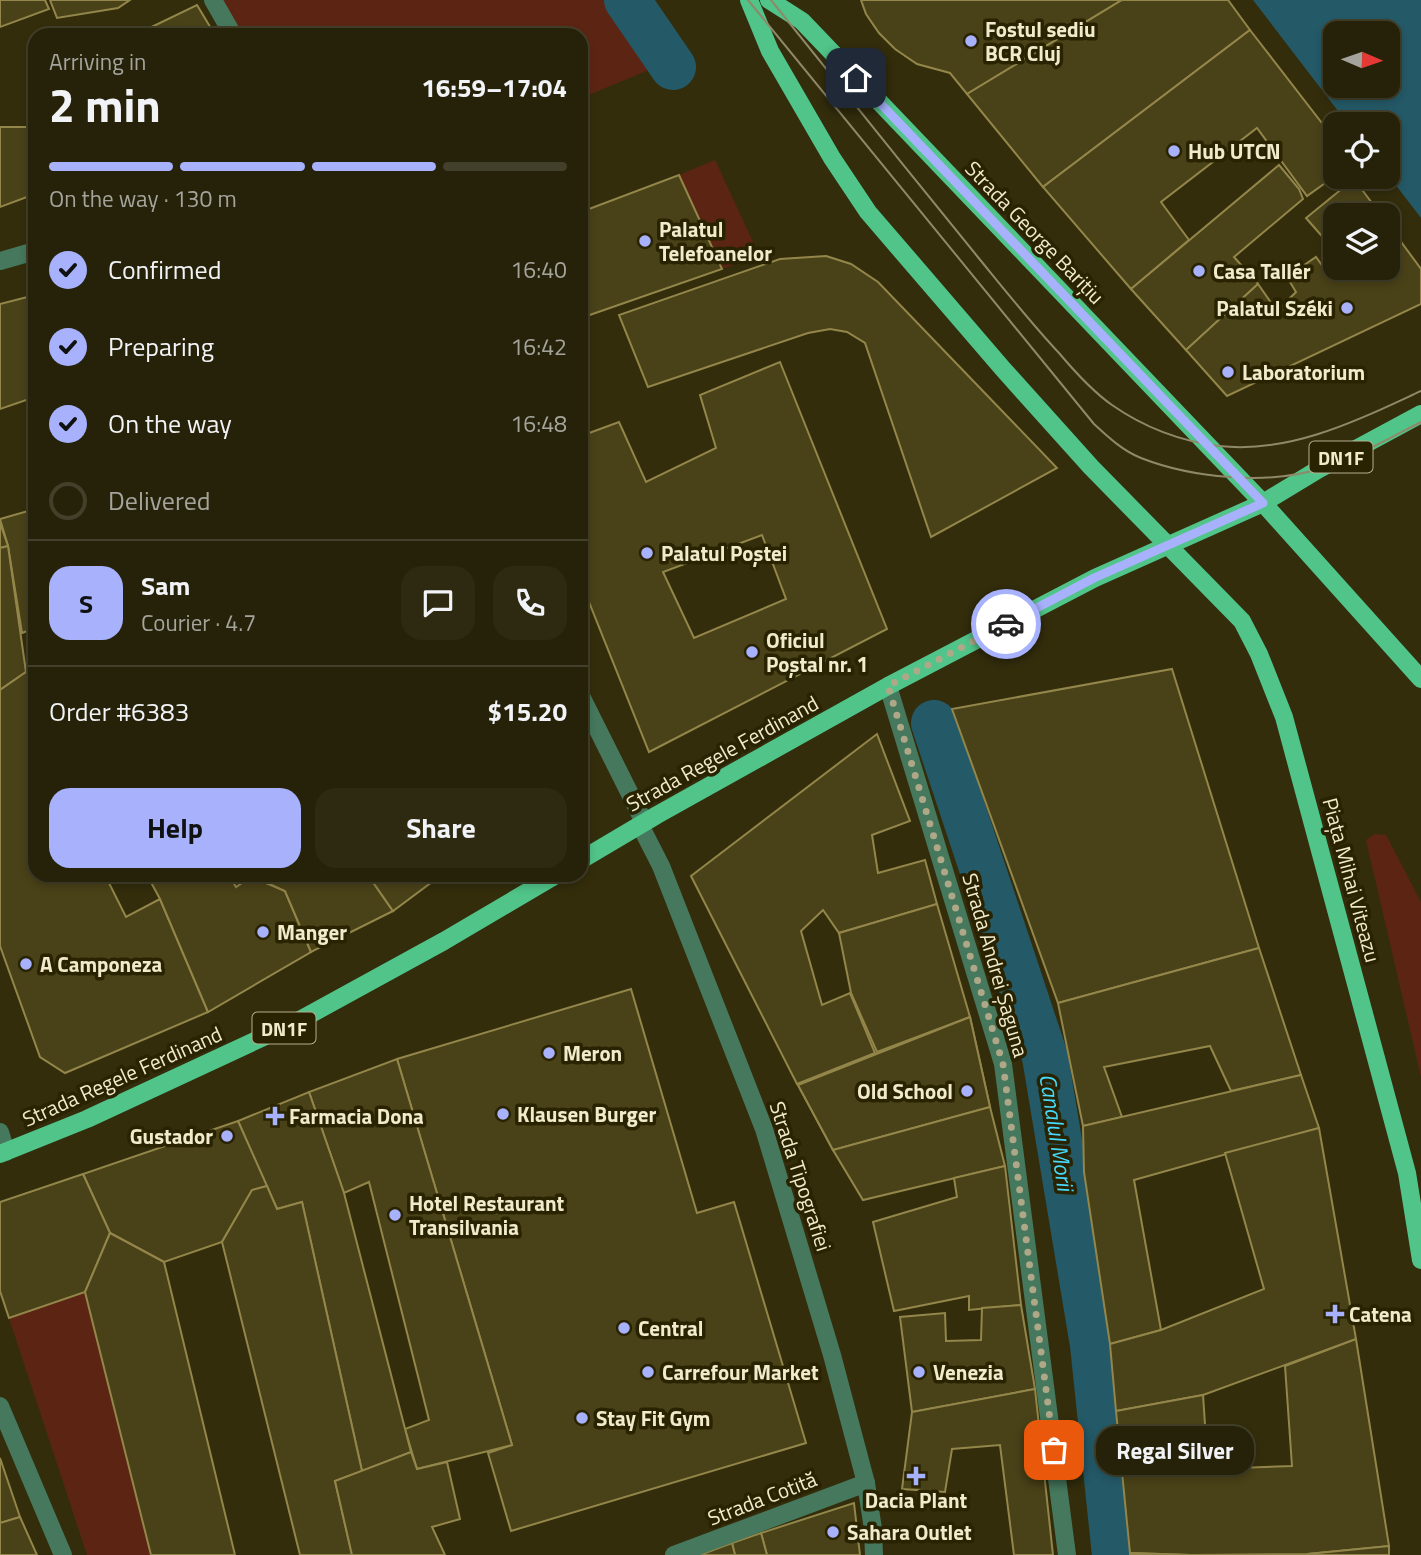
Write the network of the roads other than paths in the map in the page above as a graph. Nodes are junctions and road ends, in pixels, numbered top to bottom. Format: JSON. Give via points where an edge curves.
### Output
{"nodes":[{"id":1,"x":213,"y":0,"type":"edge"},
{"id":2,"x":749,"y":0,"type":"edge"},
{"id":3,"x":769,"y":0,"type":"edge"},
{"id":4,"x":229,"y":28,"type":"edge"},
{"id":5,"x":28,"y":253,"type":"edge"},
{"id":6,"x":0,"y":261,"type":"edge"},
{"id":7,"x":1421,"y":414,"type":"edge"},
{"id":8,"x":1263,"y":503,"type":"junction"},
{"id":9,"x":1168,"y":546,"type":"junction"},
{"id":10,"x":1421,"y":679,"type":"edge"},
{"id":11,"x":888,"y":686,"type":"junction"},
{"id":12,"x":588,"y":711,"type":"edge"},
{"id":13,"x":642,"y":824,"type":"junction"},
{"id":14,"x":588,"y":856,"type":"edge"},
{"id":15,"x":544,"y":882,"type":"edge"},
{"id":16,"x":0,"y":1132,"type":"edge"},
{"id":17,"x":3,"y":1153,"type":"edge"},
{"id":18,"x":1421,"y":1260,"type":"edge"},
{"id":19,"x":0,"y":1406,"type":"edge"},
{"id":20,"x":866,"y":1483,"type":"junction"},
{"id":21,"x":63,"y":1555,"type":"edge"},
{"id":22,"x":674,"y":1555,"type":"edge"},
{"id":23,"x":874,"y":1555,"type":"edge"},
{"id":24,"x":1067,"y":1555,"type":"edge"}],
"edges":[{"from":1,"to":4,"type":"street"},
{"from":2,"to":9,"type":"main road","via":[[770,51],[868,212],[1091,467]]},
{"from":3,"to":8,"type":"main road","name":"Strada George Barițiu","via":[[802,21]]},
{"from":5,"to":6,"type":"street"},
{"from":7,"to":8,"type":"main road","number":"DN1F"},
{"from":8,"to":9,"type":"main road","name":"Strada Regele Ferdinand","number":"DN1F"},
{"from":8,"to":10,"type":"main road"},
{"from":9,"to":11,"type":"main road","name":"Strada Regele Ferdinand","number":"DN1F","via":[[1059,595]]},
{"from":9,"to":18,"type":"main road","name":"Piața Mihai Viteazu","via":[[1242,621],[1274,689],[1391,1110]]},
{"from":11,"to":13,"type":"main road","name":"Strada Regele Ferdinand","number":"DN1F"},
{"from":11,"to":24,"type":"street","name":"Strada Andrei Șaguna","via":[[1003,1064]]},
{"from":12,"to":13,"type":"street","name":"Strada Tipografiei"},
{"from":13,"to":14,"type":"main road","name":"Strada Regele Ferdinand","number":"DN1F"},
{"from":13,"to":20,"type":"street","name":"Strada Tipografiei","via":[[764,1129]]},
{"from":15,"to":17,"type":"main road","name":"Strada Regele Ferdinand","number":"DN1F","via":[[300,1020]]},
{"from":16,"to":17,"type":"street"},
{"from":19,"to":21,"type":"street"},
{"from":20,"to":22,"type":"street","name":"Strada Cotită"},
{"from":20,"to":23,"type":"street","name":"Strada Tipografiei"}]}
